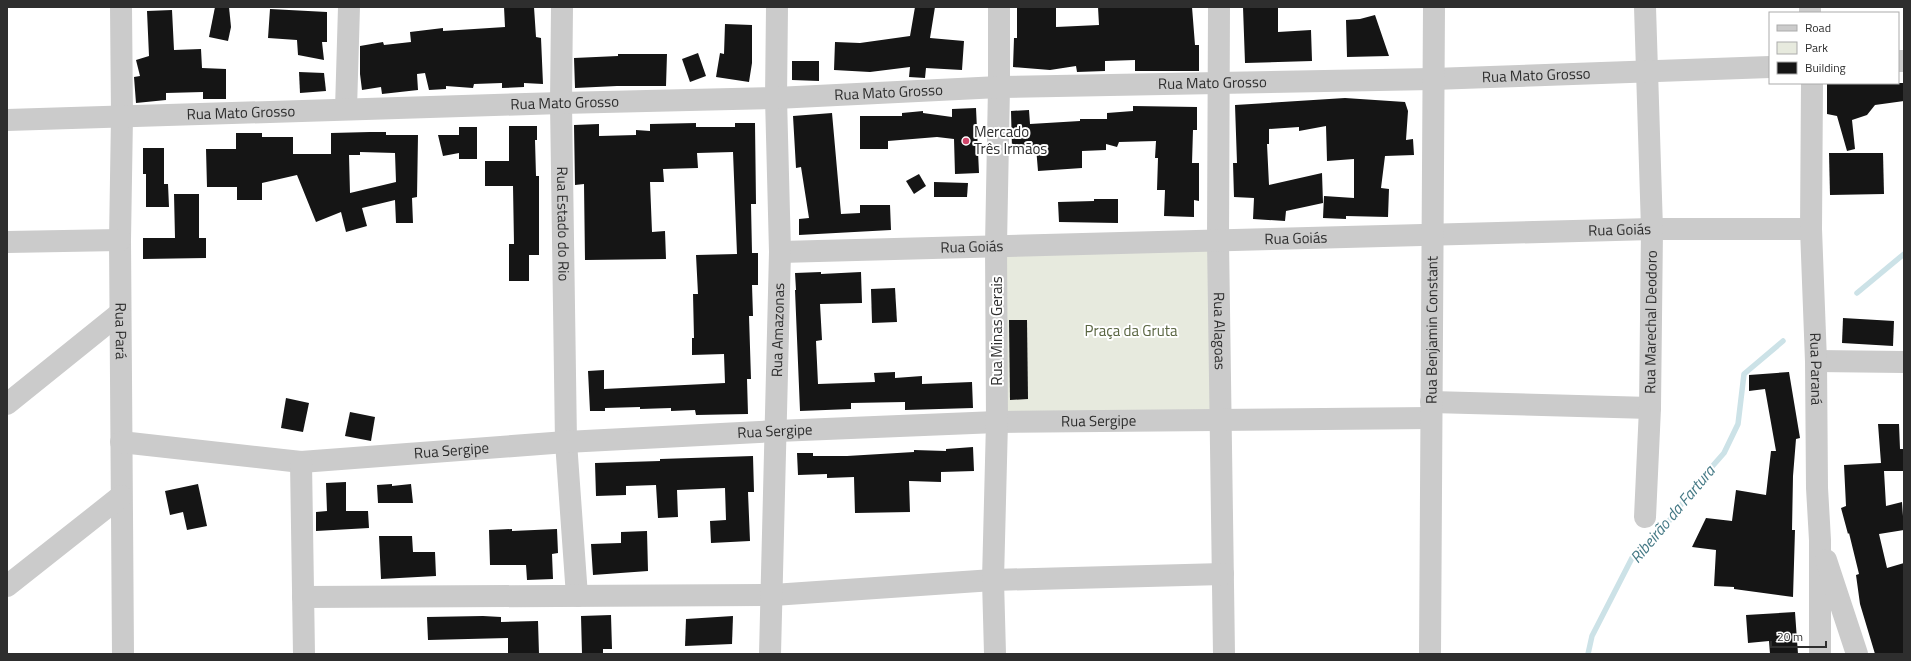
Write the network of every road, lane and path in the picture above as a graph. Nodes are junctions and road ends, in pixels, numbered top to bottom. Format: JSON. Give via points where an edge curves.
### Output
{"nodes":[{"id":1,"x":121,"y":7,"type":"edge"},
{"id":2,"x":349,"y":7,"type":"edge"},
{"id":3,"x":562,"y":7,"type":"edge"},
{"id":4,"x":777,"y":7,"type":"edge"},
{"id":5,"x":999,"y":7,"type":"edge"},
{"id":6,"x":1219,"y":7,"type":"edge"},
{"id":7,"x":1434,"y":7,"type":"edge"},
{"id":8,"x":1645,"y":7,"type":"edge"},
{"id":9,"x":1769,"y":67,"type":"edge"},
{"id":10,"x":1646,"y":73,"type":"junction"},
{"id":11,"x":1433,"y":79,"type":"junction"},
{"id":12,"x":1219,"y":82,"type":"junction"},
{"id":13,"x":1812,"y":84,"type":"edge"},
{"id":14,"x":999,"y":87,"type":"junction"},
{"id":15,"x":776,"y":98,"type":"junction"},
{"id":16,"x":562,"y":103,"type":"junction"},
{"id":17,"x":346,"y":110,"type":"junction"},
{"id":18,"x":122,"y":116,"type":"junction"},
{"id":19,"x":7,"y":120,"type":"edge"},
{"id":20,"x":1652,"y":229,"type":"junction"},
{"id":21,"x":1811,"y":229,"type":"junction"},
{"id":22,"x":1432,"y":235,"type":"junction"},
{"id":23,"x":120,"y":240,"type":"junction"},
{"id":24,"x":1218,"y":240,"type":"junction"},
{"id":25,"x":7,"y":242,"type":"edge"},
{"id":26,"x":996,"y":245,"type":"junction"},
{"id":27,"x":780,"y":252,"type":"junction"},
{"id":28,"x":120,"y":313,"type":"junction"},
{"id":29,"x":1816,"y":361,"type":"junction"},
{"id":30,"x":1904,"y":362,"type":"edge"},
{"id":31,"x":7,"y":404,"type":"edge"},
{"id":32,"x":1650,"y":408,"type":"junction"},
{"id":33,"x":1431,"y":410,"type":"junction"},
{"id":34,"x":1220,"y":420,"type":"junction"},
{"id":35,"x":997,"y":422,"type":"junction"},
{"id":36,"x":777,"y":431,"type":"junction"},
{"id":37,"x":121,"y":442,"type":"junction"},
{"id":38,"x":566,"y":442,"type":"junction"},
{"id":39,"x":301,"y":462,"type":"junction"},
{"id":40,"x":121,"y":496,"type":"junction"},
{"id":41,"x":1645,"y":517,"type":"dead end"},
{"id":42,"x":1820,"y":540,"type":"junction"},
{"id":43,"x":1223,"y":574,"type":"junction"},
{"id":44,"x":993,"y":580,"type":"junction"},
{"id":45,"x":7,"y":586,"type":"edge"},
{"id":46,"x":577,"y":596,"type":"junction"},
{"id":47,"x":772,"y":596,"type":"junction"},
{"id":48,"x":303,"y":597,"type":"junction"},
{"id":49,"x":123,"y":654,"type":"edge"},
{"id":50,"x":304,"y":654,"type":"edge"},
{"id":51,"x":770,"y":654,"type":"edge"},
{"id":52,"x":995,"y":654,"type":"edge"},
{"id":53,"x":1224,"y":654,"type":"edge"},
{"id":54,"x":1430,"y":654,"type":"edge"},
{"id":55,"x":1820,"y":654,"type":"edge"},
{"id":56,"x":1857,"y":654,"type":"edge"}],
"edges":[{"from":1,"to":18,"type":"street","name":"Rua Pará"},
{"from":2,"to":17,"type":"street"},
{"from":3,"to":16,"type":"street","name":"Rua Estado do Rio"},
{"from":4,"to":15,"type":"street","name":"Rua Amazonas"},
{"from":5,"to":14,"type":"street","name":"Rua Minas Gerais"},
{"from":6,"to":12,"type":"street","name":"Rua Alagoas"},
{"from":7,"to":11,"type":"street","name":"Rua Benjamin Constant"},
{"from":8,"to":10,"type":"street","name":"Rua Marechal Deodoro"},
{"from":9,"to":10,"type":"street","name":"Rua Mato Grosso"},
{"from":10,"to":11,"type":"street","name":"Rua Mato Grosso"},
{"from":10,"to":20,"type":"street","name":"Rua Marechal Deodoro"},
{"from":11,"to":12,"type":"street","name":"Rua Mato Grosso"},
{"from":11,"to":22,"type":"street","name":"Rua Benjamin Constant"},
{"from":12,"to":14,"type":"street","name":"Rua Mato Grosso"},
{"from":12,"to":24,"type":"street","name":"Rua Alagoas"},
{"from":13,"to":21,"type":"street","name":"Rua Paraná"},
{"from":14,"to":15,"type":"street","name":"Rua Mato Grosso"},
{"from":14,"to":26,"type":"street","name":"Rua Minas Gerais"},
{"from":15,"to":16,"type":"street","name":"Rua Mato Grosso"},
{"from":15,"to":27,"type":"street","name":"Rua Amazonas"},
{"from":16,"to":17,"type":"street","name":"Rua Mato Grosso"},
{"from":16,"to":38,"type":"street","name":"Rua Estado do Rio"},
{"from":17,"to":18,"type":"street","name":"Rua Mato Grosso"},
{"from":18,"to":19,"type":"street","name":"Rua Mato Grosso"},
{"from":18,"to":23,"type":"street","name":"Rua Pará"},
{"from":20,"to":21,"type":"street","name":"Rua Goiás"},
{"from":20,"to":22,"type":"street","name":"Rua Goiás"},
{"from":20,"to":32,"type":"street","name":"Rua Marechal Deodoro"},
{"from":21,"to":29,"type":"street","name":"Rua Paraná"},
{"from":22,"to":24,"type":"street","name":"Rua Goiás"},
{"from":22,"to":33,"type":"street","name":"Rua Benjamin Constant"},
{"from":23,"to":25,"type":"street"},
{"from":23,"to":28,"type":"street","name":"Rua Pará"},
{"from":24,"to":26,"type":"street","name":"Rua Goiás"},
{"from":24,"to":34,"type":"street","name":"Rua Alagoas"},
{"from":26,"to":27,"type":"street","name":"Rua Goiás"},
{"from":26,"to":35,"type":"street","name":"Rua Minas Gerais"},
{"from":27,"to":36,"type":"street","name":"Rua Amazonas"},
{"from":28,"to":31,"type":"street"},
{"from":28,"to":37,"type":"street","name":"Rua Pará"},
{"from":29,"to":30,"type":"street"},
{"from":29,"to":42,"type":"street","name":"Rua Paraná"},
{"from":32,"to":33,"type":"street","name":"Rua Sergipe"},
{"from":32,"to":41,"type":"street","name":"Rua Marechal Deodoro"},
{"from":33,"to":34,"type":"street","name":"Rua Sergipe"},
{"from":33,"to":54,"type":"street","name":"Rua Benjamin Constant"},
{"from":34,"to":35,"type":"street","name":"Rua Sergipe"},
{"from":34,"to":43,"type":"street","name":"Rua Alagoas"},
{"from":35,"to":36,"type":"street","name":"Rua Sergipe"},
{"from":35,"to":44,"type":"street","name":"Rua Minas Gerais"},
{"from":36,"to":38,"type":"street","name":"Rua Sergipe"},
{"from":36,"to":47,"type":"street","name":"Rua Amazonas"},
{"from":37,"to":39,"type":"street","name":"Rua Sergipe"},
{"from":37,"to":40,"type":"street","name":"Rua Pará"},
{"from":38,"to":39,"type":"street","name":"Rua Sergipe"},
{"from":38,"to":46,"type":"street","name":"Rua Estado do Rio"},
{"from":39,"to":48,"type":"street"},
{"from":40,"to":45,"type":"street"},
{"from":40,"to":49,"type":"street","name":"Rua Pará"},
{"from":42,"to":55,"type":"street","name":"Rua Paraná"},
{"from":42,"to":56,"type":"street"},
{"from":43,"to":44,"type":"street"},
{"from":43,"to":53,"type":"street","name":"Rua Alagoas"},
{"from":44,"to":47,"type":"street"},
{"from":44,"to":52,"type":"street","name":"Rua Minas Gerais"},
{"from":46,"to":47,"type":"street"},
{"from":46,"to":48,"type":"street"},
{"from":47,"to":51,"type":"street","name":"Rua Amazonas"},
{"from":48,"to":50,"type":"street"}]}
